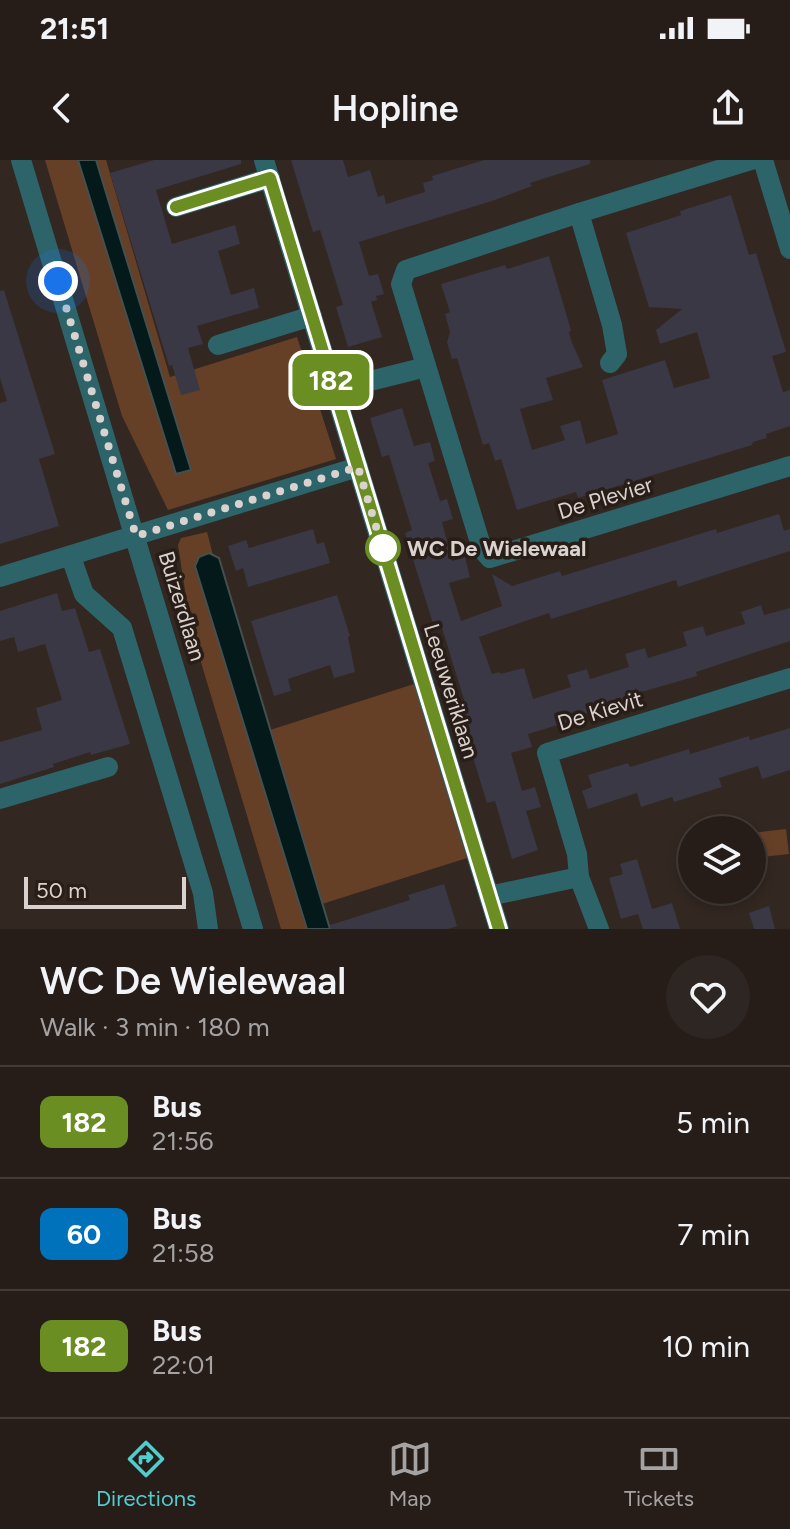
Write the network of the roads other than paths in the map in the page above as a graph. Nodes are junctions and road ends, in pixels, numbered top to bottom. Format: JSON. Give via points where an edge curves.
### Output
{"nodes":[{"id":1,"x":21,"y":160,"type":"edge"},
{"id":2,"x":751,"y":160,"type":"edge"},
{"id":3,"x":763,"y":160,"type":"edge"},
{"id":4,"x":267,"y":169,"type":"edge"},
{"id":5,"x":176,"y":207,"type":"dead end"},
{"id":6,"x":579,"y":213,"type":"junction"},
{"id":7,"x":790,"y":249,"type":"edge"},
{"id":8,"x":312,"y":316,"type":"junction"},
{"id":9,"x":218,"y":345,"type":"dead end"},
{"id":10,"x":610,"y":363,"type":"dead end"},
{"id":11,"x":426,"y":367,"type":"junction"},
{"id":12,"x":334,"y":390,"type":"junction"},
{"id":13,"x":790,"y":466,"type":"edge"},
{"id":14,"x":358,"y":467,"type":"junction"},
{"id":15,"x":136,"y":536,"type":"junction"},
{"id":16,"x":71,"y":557,"type":"junction"},
{"id":17,"x":0,"y":577,"type":"edge"},
{"id":18,"x":790,"y":678,"type":"edge"},
{"id":19,"x":108,"y":767,"type":"dead end"},
{"id":20,"x":0,"y":799,"type":"edge"},
{"id":21,"x":579,"y":877,"type":"junction"},
{"id":22,"x":489,"y":896,"type":"junction"},
{"id":23,"x":208,"y":929,"type":"edge"},
{"id":24,"x":253,"y":929,"type":"edge"},
{"id":25,"x":499,"y":929,"type":"edge"},
{"id":26,"x":599,"y":929,"type":"edge"}],
"edges":[{"from":1,"to":15,"type":"street","name":"Buizerdlaan"},
{"from":2,"to":6,"type":"street","name":"De Plevier"},
{"from":3,"to":7,"type":"street"},
{"from":4,"to":5,"type":"street","name":"Leeuweriklaan"},
{"from":4,"to":8,"type":"street","name":"Leeuweriklaan"},
{"from":6,"to":10,"type":"street","via":[[612,325],[617,354]]},
{"from":6,"to":11,"type":"street","name":"De Plevier","via":[[406,270],[401,284]]},
{"from":8,"to":9,"type":"street"},
{"from":8,"to":12,"type":"street","name":"Leeuweriklaan"},
{"from":11,"to":12,"type":"street"},
{"from":11,"to":13,"type":"street","name":"De Plevier","via":[[482,549],[490,558]]},
{"from":12,"to":14,"type":"street","name":"Leeuweriklaan"},
{"from":14,"to":15,"type":"street"},
{"from":14,"to":22,"type":"street","name":"Leeuweriklaan"},
{"from":15,"to":16,"type":"street"},
{"from":15,"to":24,"type":"street","name":"Buizerdlaan"},
{"from":16,"to":17,"type":"street"},
{"from":16,"to":23,"type":"street","via":[[84,594],[122,628],[203,893]]},
{"from":18,"to":21,"type":"street","name":"De Kievit","via":[[547,753]]},
{"from":19,"to":20,"type":"street"},
{"from":21,"to":22,"type":"street"},
{"from":21,"to":26,"type":"street","name":"De Kievit"},
{"from":22,"to":25,"type":"street","name":"Leeuweriklaan"}]}
